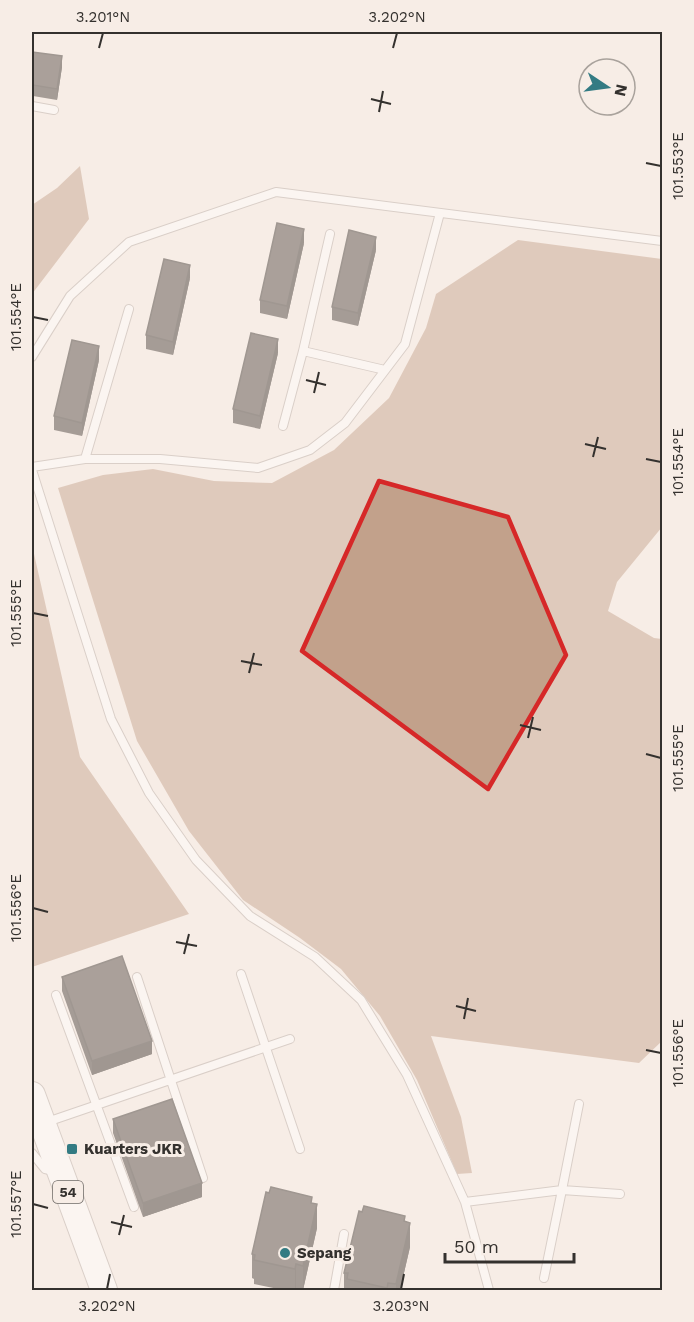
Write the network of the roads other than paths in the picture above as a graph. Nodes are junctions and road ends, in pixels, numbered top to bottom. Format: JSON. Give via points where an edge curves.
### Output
{"nodes":[{"id":1,"x":32,"y":106,"type":"edge"},
{"id":2,"x":54,"y":110,"type":"dead end"},
{"id":3,"x":440,"y":213,"type":"junction"},
{"id":4,"x":330,"y":234,"type":"dead end"},
{"id":5,"x":663,"y":241,"type":"edge"},
{"id":6,"x":129,"y":309,"type":"dead end"},
{"id":7,"x":303,"y":351,"type":"junction"},
{"id":8,"x":32,"y":357,"type":"edge"},
{"id":9,"x":385,"y":370,"type":"junction"},
{"id":10,"x":284,"y":426,"type":"dead end"},
{"id":11,"x":86,"y":459,"type":"junction"},
{"id":12,"x":32,"y":469,"type":"edge"},
{"id":13,"x":241,"y":974,"type":"dead end"},
{"id":14,"x":136,"y":977,"type":"dead end"},
{"id":15,"x":56,"y":995,"type":"dead end"},
{"id":16,"x":290,"y":1040,"type":"dead end"},
{"id":17,"x":266,"y":1047,"type":"junction"},
{"id":18,"x":171,"y":1080,"type":"junction"},
{"id":19,"x":32,"y":1095,"type":"edge"},
{"id":20,"x":579,"y":1104,"type":"dead end"},
{"id":21,"x":96,"y":1105,"type":"junction"},
{"id":22,"x":42,"y":1123,"type":"junction"},
{"id":23,"x":300,"y":1149,"type":"dead end"},
{"id":24,"x":32,"y":1153,"type":"edge"},
{"id":25,"x":61,"y":1172,"type":"junction"},
{"id":26,"x":203,"y":1178,"type":"edge"},
{"id":27,"x":562,"y":1190,"type":"junction"},
{"id":28,"x":620,"y":1194,"type":"dead end"},
{"id":29,"x":465,"y":1202,"type":"junction"},
{"id":30,"x":134,"y":1207,"type":"dead end"},
{"id":31,"x":344,"y":1234,"type":"dead end"},
{"id":32,"x":544,"y":1278,"type":"dead end"},
{"id":33,"x":104,"y":1290,"type":"edge"},
{"id":34,"x":334,"y":1290,"type":"edge"},
{"id":35,"x":489,"y":1290,"type":"edge"}],
"edges":[{"from":1,"to":2,"type":"lane"},
{"from":3,"to":5,"type":"lane"},
{"from":3,"to":8,"type":"lane","via":[[276,192],[129,242],[70,296]]},
{"from":3,"to":9,"type":"lane","via":[[405,344]]},
{"from":4,"to":7,"type":"lane"},
{"from":6,"to":11,"type":"lane"},
{"from":7,"to":9,"type":"lane"},
{"from":7,"to":10,"type":"lane"},
{"from":9,"to":11,"type":"lane","via":[[345,423],[310,450],[258,468],[160,459]]},
{"from":11,"to":12,"type":"lane"},
{"from":12,"to":29,"type":"lane","via":[[111,718],[149,793],[196,860],[250,916],[315,957],[361,1000],[407,1075]]},
{"from":13,"to":17,"type":"lane"},
{"from":14,"to":18,"type":"lane"},
{"from":15,"to":21,"type":"lane"},
{"from":16,"to":17,"type":"lane"},
{"from":17,"to":18,"type":"lane"},
{"from":17,"to":23,"type":"lane"},
{"from":18,"to":21,"type":"lane"},
{"from":18,"to":26,"type":"lane"},
{"from":19,"to":22,"type":"highway","number":"54"},
{"from":20,"to":27,"type":"lane"},
{"from":21,"to":22,"type":"lane"},
{"from":21,"to":30,"type":"lane"},
{"from":22,"to":25,"type":"highway","number":"54"},
{"from":24,"to":25,"type":"lane","via":[[45,1169]]},
{"from":25,"to":33,"type":"highway","number":"54"},
{"from":27,"to":28,"type":"lane"},
{"from":27,"to":29,"type":"lane"},
{"from":27,"to":32,"type":"lane"},
{"from":29,"to":35,"type":"lane"},
{"from":31,"to":34,"type":"lane"}]}
